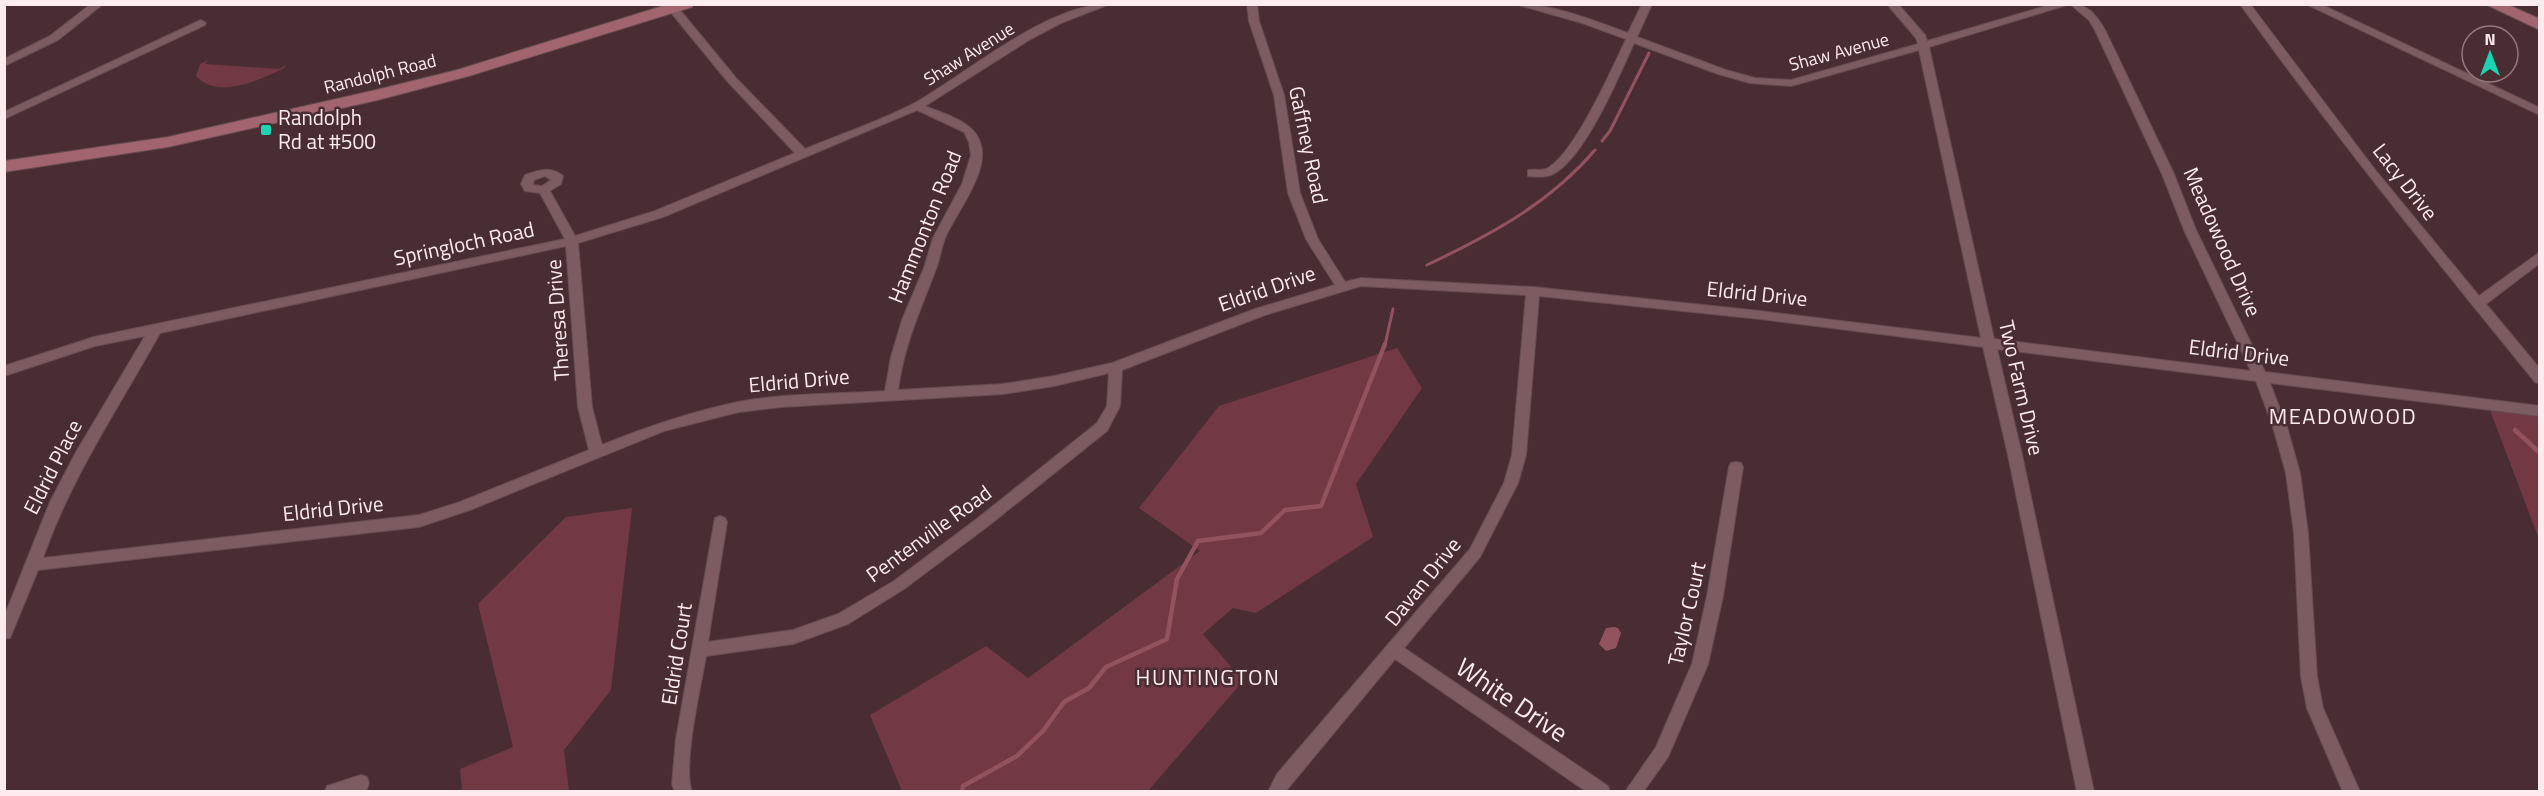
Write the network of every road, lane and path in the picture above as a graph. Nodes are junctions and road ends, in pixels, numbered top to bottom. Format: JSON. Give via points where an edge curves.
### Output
{"nodes":[{"id":1,"x":98,"y":4,"type":"edge"},
{"id":2,"x":646,"y":4,"type":"edge"},
{"id":3,"x":1068,"y":4,"type":"edge"},
{"id":4,"x":1105,"y":4,"type":"edge"},
{"id":5,"x":1252,"y":4,"type":"edge"},
{"id":6,"x":1520,"y":4,"type":"edge"},
{"id":7,"x":1647,"y":4,"type":"edge"},
{"id":8,"x":1892,"y":4,"type":"edge"},
{"id":9,"x":2065,"y":4,"type":"edge"},
{"id":10,"x":2075,"y":4,"type":"edge"},
{"id":11,"x":2245,"y":4,"type":"edge"},
{"id":12,"x":2310,"y":4,"type":"edge"},
{"id":13,"x":2492,"y":4,"type":"edge"},
{"id":14,"x":2521,"y":4,"type":"edge"},
{"id":15,"x":676,"y":6,"type":"edge"},
{"id":16,"x":1079,"y":12,"type":"junction"},
{"id":17,"x":2540,"y":13,"type":"edge"},
{"id":18,"x":201,"y":23,"type":"dead end"},
{"id":19,"x":2540,"y":25,"type":"edge"},
{"id":20,"x":1632,"y":38,"type":"junction"},
{"id":21,"x":1923,"y":46,"type":"junction"},
{"id":22,"x":4,"y":63,"type":"edge"},
{"id":23,"x":917,"y":106,"type":"junction"},
{"id":24,"x":2540,"y":112,"type":"edge"},
{"id":25,"x":4,"y":116,"type":"edge"},
{"id":26,"x":4,"y":153,"type":"edge"},
{"id":27,"x":804,"y":155,"type":"junction"},
{"id":28,"x":4,"y":167,"type":"edge"},
{"id":29,"x":1533,"y":173,"type":"dead end"},
{"id":30,"x":544,"y":190,"type":"dead end"},
{"id":31,"x":572,"y":242,"type":"junction"},
{"id":32,"x":2540,"y":256,"type":"edge"},
{"id":33,"x":1341,"y":286,"type":"junction"},
{"id":34,"x":1533,"y":291,"type":"junction"},
{"id":35,"x":2477,"y":304,"type":"junction"},
{"id":36,"x":156,"y":328,"type":"junction"},
{"id":37,"x":1989,"y":342,"type":"junction"},
{"id":38,"x":1115,"y":366,"type":"junction"},
{"id":39,"x":4,"y":371,"type":"edge"},
{"id":40,"x":2261,"y":377,"type":"junction"},
{"id":41,"x":2540,"y":379,"type":"edge"},
{"id":42,"x":891,"y":396,"type":"junction"},
{"id":43,"x":2540,"y":411,"type":"edge"},
{"id":44,"x":597,"y":453,"type":"junction"},
{"id":45,"x":1736,"y":467,"type":"dead end"},
{"id":46,"x":720,"y":522,"type":"dead end"},
{"id":47,"x":33,"y":565,"type":"junction"},
{"id":48,"x":4,"y":633,"type":"edge"},
{"id":49,"x":699,"y":650,"type":"junction"},
{"id":50,"x":1394,"y":650,"type":"junction"},
{"id":51,"x":361,"y":783,"type":"dead end"},
{"id":52,"x":333,"y":792,"type":"edge"},
{"id":53,"x":684,"y":792,"type":"edge"},
{"id":54,"x":1276,"y":792,"type":"edge"},
{"id":55,"x":1602,"y":792,"type":"edge"},
{"id":56,"x":1633,"y":792,"type":"edge"},
{"id":57,"x":2086,"y":792,"type":"edge"},
{"id":58,"x":2352,"y":792,"type":"edge"}],
"edges":[{"from":1,"to":22,"type":"street","via":[[54,38]]},
{"from":2,"to":26,"type":"main road","name":"Randolph Road","via":[[384,82],[233,117]]},
{"from":3,"to":16,"type":"street"},
{"from":4,"to":16,"type":"street","name":"Shaw Avenue"},
{"from":5,"to":33,"type":"street","name":"Gaffney Road","via":[[1254,21],[1280,95],[1294,193],[1312,239]]},
{"from":6,"to":20,"type":"street","name":"Shaw Avenue"},
{"from":7,"to":20,"type":"street"},
{"from":8,"to":21,"type":"street","name":"Two Farm Drive","via":[[1921,37]]},
{"from":9,"to":21,"type":"street","name":"Shaw Avenue"},
{"from":10,"to":40,"type":"street","name":"Meadowood Drive","via":[[2093,18],[2100,30]]},
{"from":11,"to":35,"type":"street","name":"Lacy Drive","via":[[2372,174]]},
{"from":12,"to":24,"type":"street"},
{"from":13,"to":19,"type":"main road"},
{"from":14,"to":17,"type":"main road"},
{"from":15,"to":27,"type":"street","via":[[732,80]]},
{"from":15,"to":28,"type":"main road","name":"Randolph Road","via":[[464,73],[378,95],[168,142]]},
{"from":16,"to":23,"type":"street","name":"Shaw Avenue","via":[[1025,38]]},
{"from":18,"to":25,"type":"street"},
{"from":20,"to":21,"type":"street","name":"Shaw Avenue","via":[[1722,72],[1773,83],[1817,77]]},
{"from":20,"to":29,"type":"street","via":[[1566,158],[1550,172]]},
{"from":21,"to":37,"type":"street","name":"Two Farm Drive"},
{"from":23,"to":27,"type":"street","name":"Springloch Road"},
{"from":23,"to":42,"type":"street","name":"Hammonton Road","via":[[968,130],[978,151],[967,186],[938,240],[908,320],[894,367]]},
{"from":27,"to":31,"type":"street","name":"Springloch Road","via":[[659,214]]},
{"from":30,"to":31,"type":"street","name":"Theresa Drive"},
{"from":31,"to":36,"type":"street","name":"Springloch Road"},
{"from":31,"to":44,"type":"street","name":"Theresa Drive","via":[[585,407]]},
{"from":32,"to":35,"type":"street"},
{"from":33,"to":34,"type":"street","name":"Eldrid Drive","via":[[1361,282]]},
{"from":33,"to":38,"type":"street","name":"Eldrid Drive"},
{"from":34,"to":37,"type":"street","name":"Eldrid Drive"},
{"from":34,"to":50,"type":"street","name":"Davan Drive","via":[[1525,410],[1511,483],[1475,553]]},
{"from":35,"to":41,"type":"street","name":"Lacy Drive"},
{"from":36,"to":39,"type":"street","name":"Springloch Road","via":[[94,342]]},
{"from":36,"to":47,"type":"street","name":"Eldrid Place","via":[[71,473]]},
{"from":37,"to":40,"type":"street","name":"Eldrid Drive"},
{"from":37,"to":57,"type":"street","name":"Two Farm Drive"},
{"from":38,"to":42,"type":"street","name":"Eldrid Drive","via":[[1003,389]]},
{"from":38,"to":49,"type":"street","name":"Pentenville Road","via":[[1116,401],[1102,428],[899,585],[843,619],[793,638]]},
{"from":40,"to":43,"type":"street","name":"Eldrid Drive"},
{"from":40,"to":58,"type":"street","name":"Meadowood Drive","via":[[2293,473],[2315,708]]},
{"from":42,"to":44,"type":"street","name":"Eldrid Drive","via":[[739,407],[661,428]]},
{"from":44,"to":47,"type":"street","name":"Eldrid Drive","via":[[419,521]]},
{"from":45,"to":56,"type":"street","name":"Taylor Court","via":[[1700,664],[1662,752]]},
{"from":46,"to":49,"type":"street","name":"Eldrid Court"},
{"from":47,"to":48,"type":"street","name":"Eldrid Place"},
{"from":49,"to":53,"type":"street","name":"Eldrid Court","via":[[684,739],[680,784]]},
{"from":50,"to":54,"type":"street","name":"Davan Drive"},
{"from":50,"to":55,"type":"street","name":"White Drive"},
{"from":51,"to":52,"type":"street"}]}
